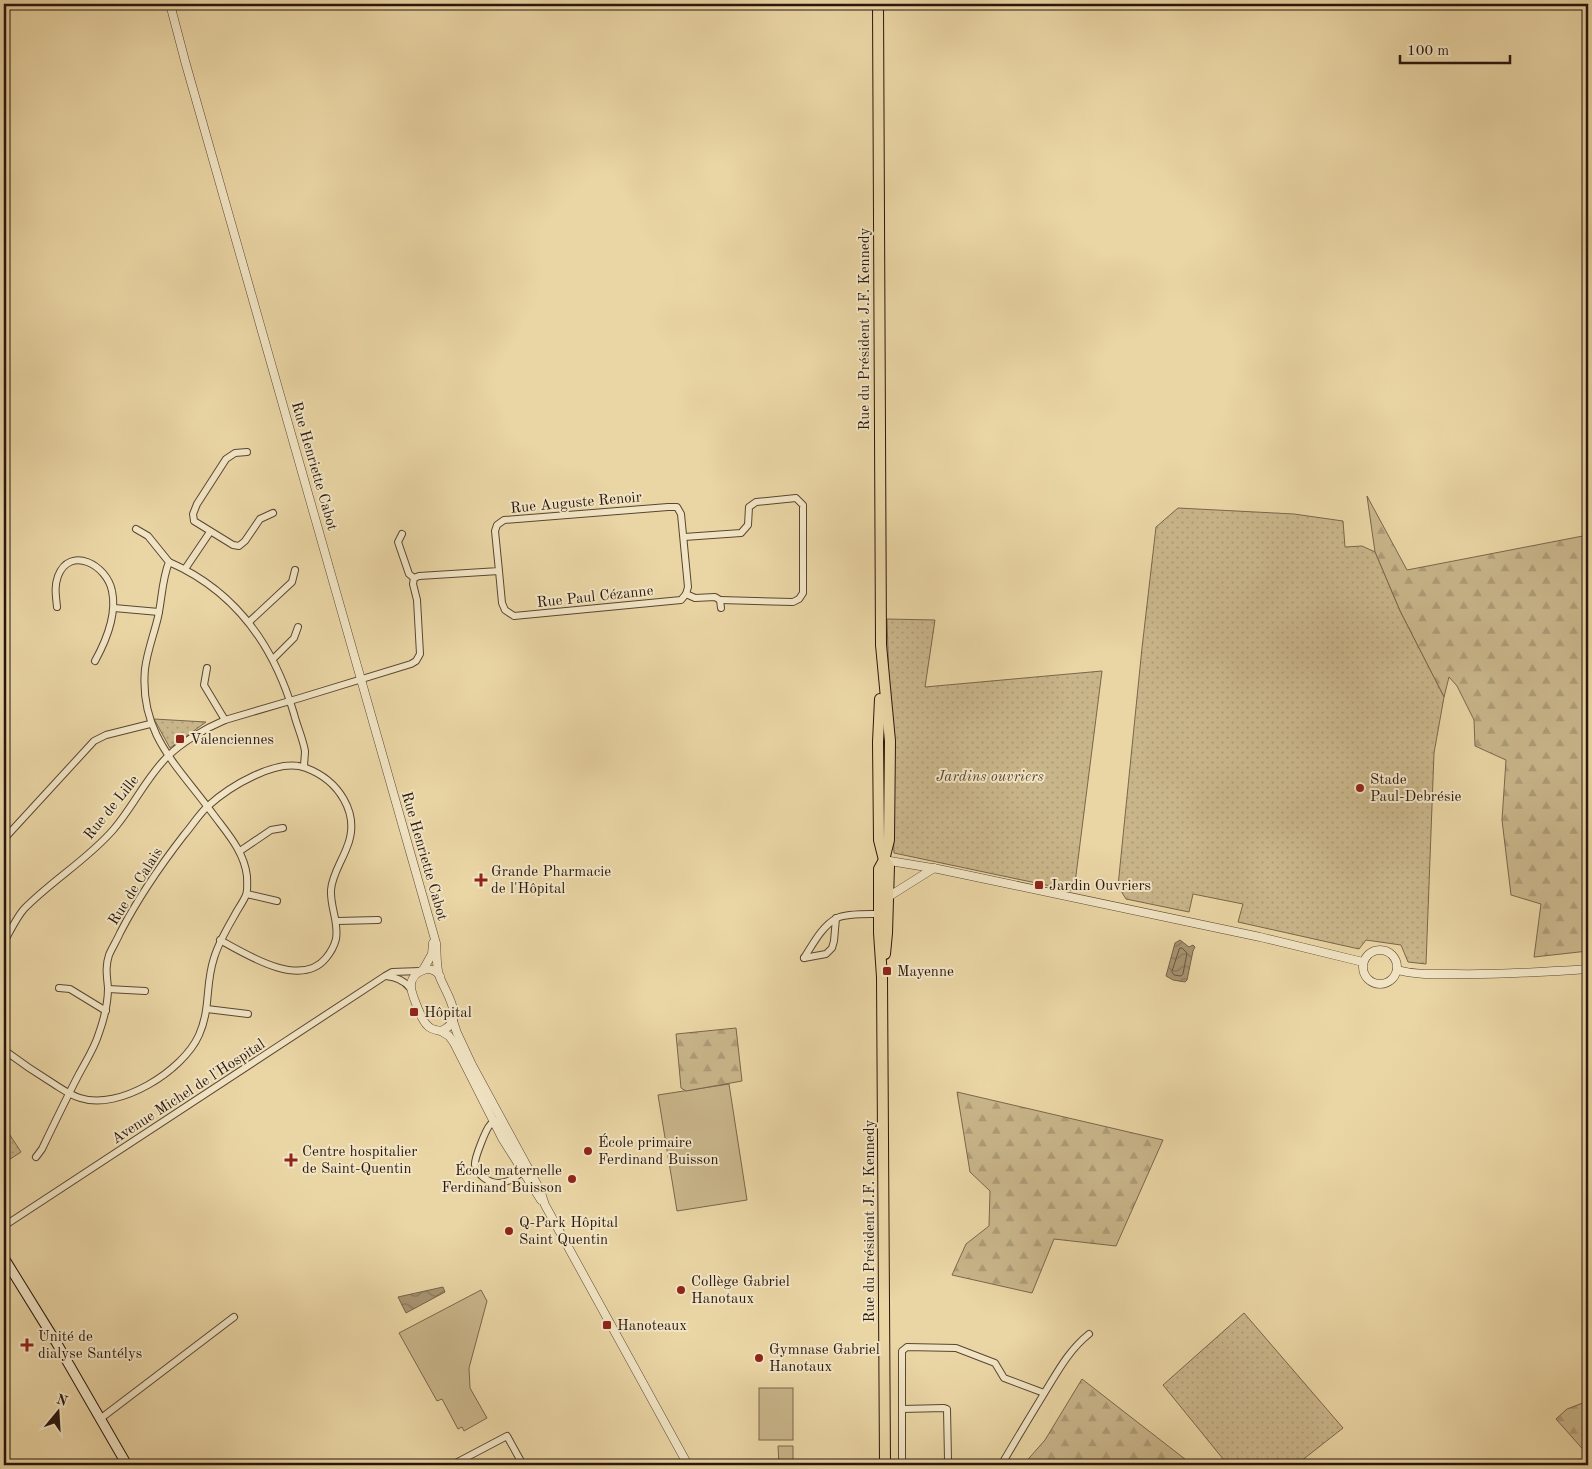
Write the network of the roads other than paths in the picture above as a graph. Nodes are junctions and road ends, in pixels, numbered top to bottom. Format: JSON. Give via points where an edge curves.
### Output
{"nodes":[{"id":1,"x":170,"y":4,"type":"edge"},
{"id":2,"x":878,"y":4,"type":"edge"},
{"id":3,"x":247,"y":452,"type":"dead end"},
{"id":4,"x":273,"y":513,"type":"dead end"},
{"id":5,"x":136,"y":529,"type":"dead end"},
{"id":6,"x":210,"y":532,"type":"junction"},
{"id":7,"x":402,"y":534,"type":"dead end"},
{"id":8,"x":684,"y":537,"type":"junction"},
{"id":9,"x":168,"y":562,"type":"junction"},
{"id":10,"x":185,"y":569,"type":"junction"},
{"id":11,"x":295,"y":570,"type":"dead end"},
{"id":12,"x":499,"y":571,"type":"junction"},
{"id":13,"x":414,"y":578,"type":"junction"},
{"id":14,"x":686,"y":594,"type":"junction"},
{"id":15,"x":720,"y":600,"type":"junction"},
{"id":16,"x":57,"y":607,"type":"dead end"},
{"id":17,"x":114,"y":608,"type":"junction"},
{"id":18,"x":721,"y":608,"type":"dead end"},
{"id":19,"x":159,"y":612,"type":"junction"},
{"id":20,"x":249,"y":622,"type":"junction"},
{"id":21,"x":298,"y":627,"type":"dead end"},
{"id":22,"x":273,"y":659,"type":"junction"},
{"id":23,"x":95,"y":661,"type":"dead end"},
{"id":24,"x":207,"y":668,"type":"dead end"},
{"id":25,"x":361,"y":680,"type":"junction"},
{"id":26,"x":290,"y":701,"type":"junction"},
{"id":27,"x":225,"y":720,"type":"junction"},
{"id":28,"x":150,"y":724,"type":"junction"},
{"id":29,"x":167,"y":756,"type":"junction"},
{"id":30,"x":304,"y":767,"type":"junction"},
{"id":31,"x":207,"y":806,"type":"junction"},
{"id":32,"x":283,"y":828,"type":"dead end"},
{"id":33,"x":4,"y":839,"type":"edge"},
{"id":34,"x":240,"y":851,"type":"junction"},
{"id":35,"x":884,"y":860,"type":"junction"},
{"id":36,"x":934,"y":868,"type":"junction"},
{"id":37,"x":247,"y":894,"type":"junction"},
{"id":38,"x":888,"y":897,"type":"junction"},
{"id":39,"x":277,"y":901,"type":"dead end"},
{"id":40,"x":883,"y":914,"type":"junction"},
{"id":41,"x":836,"y":918,"type":"junction"},
{"id":42,"x":378,"y":920,"type":"dead end"},
{"id":43,"x":336,"y":921,"type":"junction"},
{"id":44,"x":433,"y":936,"type":"junction"},
{"id":45,"x":220,"y":940,"type":"junction"},
{"id":46,"x":4,"y":942,"type":"edge"},
{"id":47,"x":1363,"y":962,"type":"junction"},
{"id":48,"x":1588,"y":969,"type":"edge"},
{"id":49,"x":1397,"y":970,"type":"junction"},
{"id":50,"x":421,"y":971,"type":"junction"},
{"id":51,"x":385,"y":976,"type":"junction"},
{"id":52,"x":440,"y":976,"type":"junction"},
{"id":53,"x":59,"y":988,"type":"dead end"},
{"id":54,"x":410,"y":988,"type":"junction"},
{"id":55,"x":108,"y":989,"type":"junction"},
{"id":56,"x":146,"y":991,"type":"dead end"},
{"id":57,"x":207,"y":1009,"type":"junction"},
{"id":58,"x":106,"y":1011,"type":"junction"},
{"id":59,"x":248,"y":1014,"type":"dead end"},
{"id":60,"x":453,"y":1021,"type":"junction"},
{"id":61,"x":441,"y":1030,"type":"junction"},
{"id":62,"x":4,"y":1050,"type":"edge"},
{"id":63,"x":69,"y":1093,"type":"junction"},
{"id":64,"x":494,"y":1122,"type":"junction"},
{"id":65,"x":520,"y":1154,"type":"junction"},
{"id":66,"x":36,"y":1157,"type":"dead end"},
{"id":67,"x":523,"y":1171,"type":"junction"},
{"id":68,"x":545,"y":1205,"type":"junction"},
{"id":69,"x":4,"y":1226,"type":"edge"},
{"id":70,"x":4,"y":1258,"type":"edge"},
{"id":71,"x":234,"y":1317,"type":"dead end"},
{"id":72,"x":1089,"y":1334,"type":"dead end"},
{"id":73,"x":1044,"y":1394,"type":"junction"},
{"id":74,"x":902,"y":1409,"type":"junction"},
{"id":75,"x":100,"y":1419,"type":"junction"},
{"id":76,"x":902,"y":1463,"type":"junction"},
{"id":77,"x":885,"y":1464,"type":"edge"},
{"id":78,"x":127,"y":1465,"type":"edge"},
{"id":79,"x":452,"y":1465,"type":"edge"},
{"id":80,"x":523,"y":1465,"type":"edge"},
{"id":81,"x":688,"y":1465,"type":"edge"},
{"id":82,"x":1003,"y":1465,"type":"edge"}],
"edges":[{"from":1,"to":25,"type":"street","name":"Rue Henriette Cabot"},
{"from":2,"to":35,"type":"main road","name":"Rue du Président J.F. Kennedy","via":[[881,655],[890,741],[888,840]]},
{"from":3,"to":6,"type":"street","via":[[235,453],[226,459],[197,504],[194,522]]},
{"from":4,"to":6,"type":"street","via":[[260,519],[239,546]]},
{"from":5,"to":9,"type":"street","via":[[148,536]]},
{"from":6,"to":10,"type":"street"},
{"from":7,"to":13,"type":"street","via":[[398,542],[409,574]]},
{"from":8,"to":12,"type":"street","name":"Rue Auguste Renoir","via":[[677,507],[504,520],[495,531]]},
{"from":8,"to":14,"type":"street","name":"Rue Auguste Renoir"},
{"from":8,"to":15,"type":"street","via":[[741,533],[748,525],[750,507],[756,502],[796,498],[803,505],[803,593],[799,599],[793,602]]},
{"from":9,"to":10,"type":"street"},
{"from":9,"to":19,"type":"street"},
{"from":10,"to":20,"type":"street","via":[[220,594]]},
{"from":11,"to":20,"type":"street","via":[[292,582]]},
{"from":12,"to":13,"type":"street"},
{"from":12,"to":14,"type":"street","name":"Rue Paul Cézanne","via":[[502,603],[505,610],[514,616],[680,600]]},
{"from":13,"to":25,"type":"street","via":[[418,658],[412,664]]},
{"from":14,"to":15,"type":"street","via":[[695,598],[715,596]]},
{"from":15,"to":18,"type":"street"},
{"from":16,"to":17,"type":"street","via":[[55,590],[58,577],[62,569],[77,561],[93,564],[106,575]]},
{"from":17,"to":19,"type":"street"},
{"from":17,"to":23,"type":"street"},
{"from":19,"to":28,"type":"street","via":[[145,668]]},
{"from":20,"to":22,"type":"street"},
{"from":21,"to":22,"type":"street","via":[[294,638]]},
{"from":22,"to":26,"type":"street"},
{"from":24,"to":27,"type":"street","via":[[204,685]]},
{"from":25,"to":26,"type":"street","name":"Rue de Lille"},
{"from":25,"to":44,"type":"street","name":"Rue Henriette Cabot"},
{"from":26,"to":27,"type":"street","name":"Rue de Lille"},
{"from":26,"to":30,"type":"street","via":[[305,752]]},
{"from":27,"to":29,"type":"street","name":"Rue de Lille"},
{"from":28,"to":29,"type":"street"},
{"from":28,"to":33,"type":"street","via":[[94,741]]},
{"from":29,"to":31,"type":"street"},
{"from":29,"to":46,"type":"street","name":"Rue de Lille","via":[[113,830],[23,910]]},
{"from":30,"to":31,"type":"street","name":"Rue de Calais","via":[[272,768],[248,778]]},
{"from":30,"to":43,"type":"street","via":[[335,787],[348,805],[351,819],[348,846],[332,881]]},
{"from":31,"to":34,"type":"street"},
{"from":31,"to":55,"type":"street","name":"Rue de Calais","via":[[163,862],[130,914],[109,956]]},
{"from":32,"to":34,"type":"street","via":[[271,830]]},
{"from":34,"to":37,"type":"street","via":[[245,864]]},
{"from":35,"to":36,"type":"street"},
{"from":35,"to":38,"type":"main road","name":"Rue du Président J.F. Kennedy","via":[[889,866]]},
{"from":35,"to":40,"type":"main road","name":"Rue du Président J.F. Kennedy","via":[[879,869]]},
{"from":36,"to":38,"type":"street"},
{"from":36,"to":47,"type":"street"},
{"from":37,"to":39,"type":"street"},
{"from":37,"to":45,"type":"street"},
{"from":38,"to":40,"type":"main road","name":"Rue du Président J.F. Kennedy"},
{"from":40,"to":41,"type":"street"},
{"from":40,"to":77,"type":"main road","name":"Rue du Président J.F. Kennedy"},
{"from":41,"to":41,"type":"street","via":[[832,948],[826,954],[804,958],[824,928]]},
{"from":42,"to":43,"type":"street"},
{"from":43,"to":45,"type":"street","via":[[332,951],[314,968],[302,971],[252,959]]},
{"from":44,"to":50,"type":"street","name":"Rue Henriette Cabot","via":[[432,954]]},
{"from":44,"to":52,"type":"street","name":"Rue Henriette Cabot"},
{"from":45,"to":57,"type":"street","via":[[210,970]]},
{"from":47,"to":49,"type":"street","via":[[1369,954],[1384,950],[1396,959]]},
{"from":47,"to":49,"type":"street","via":[[1367,978],[1376,984],[1392,980]]},
{"from":48,"to":49,"type":"street","via":[[1460,974]]},
{"from":50,"to":51,"type":"street","name":"Avenue Michel de l'Hospital","via":[[392,972]]},
{"from":50,"to":52,"type":"street","via":[[433,970]]},
{"from":50,"to":54,"type":"street","name":"Rue Henriette Cabot","via":[[412,980]]},
{"from":51,"to":54,"type":"street","via":[[401,980]]},
{"from":51,"to":69,"type":"street","name":"Avenue Michel de l'Hospital"},
{"from":52,"to":60,"type":"street","name":"Rue Henriette Cabot","via":[[454,1010]]},
{"from":53,"to":58,"type":"street","via":[[70,989]]},
{"from":54,"to":61,"type":"street","via":[[424,1023]]},
{"from":55,"to":56,"type":"street"},
{"from":55,"to":58,"type":"street","name":"Rue de Calais"},
{"from":57,"to":59,"type":"street"},
{"from":57,"to":63,"type":"street","via":[[198,1038],[185,1057],[159,1079],[128,1094],[111,1098],[88,1100]]},
{"from":58,"to":63,"type":"street","name":"Rue de Calais","via":[[99,1035]]},
{"from":60,"to":61,"type":"street"},
{"from":60,"to":65,"type":"street","via":[[472,1065]]},
{"from":61,"to":64,"type":"street","via":[[454,1044]]},
{"from":62,"to":63,"type":"street"},
{"from":63,"to":66,"type":"street","name":"Rue de Calais"},
{"from":64,"to":65,"type":"street","via":[[497,1121],[511,1147]]},
{"from":64,"to":67,"type":"street"},
{"from":64,"to":67,"type":"street","via":[[490,1124],[476,1156],[477,1168],[484,1178],[499,1183]]},
{"from":65,"to":68,"type":"street"},
{"from":67,"to":68,"type":"street"},
{"from":68,"to":81,"type":"street"},
{"from":70,"to":75,"type":"main road"},
{"from":71,"to":75,"type":"street"},
{"from":72,"to":73,"type":"street","via":[[1065,1359]]},
{"from":73,"to":74,"type":"street","via":[[1004,1378],[995,1363],[956,1348],[908,1347],[902,1352]]},
{"from":73,"to":82,"type":"street"},
{"from":74,"to":76,"type":"street"},
{"from":74,"to":76,"type":"street","via":[[947,1410],[948,1450],[946,1463]]},
{"from":75,"to":78,"type":"main road"},
{"from":76,"to":77,"type":"street"},
{"from":79,"to":80,"type":"street","via":[[507,1436]]}]}
